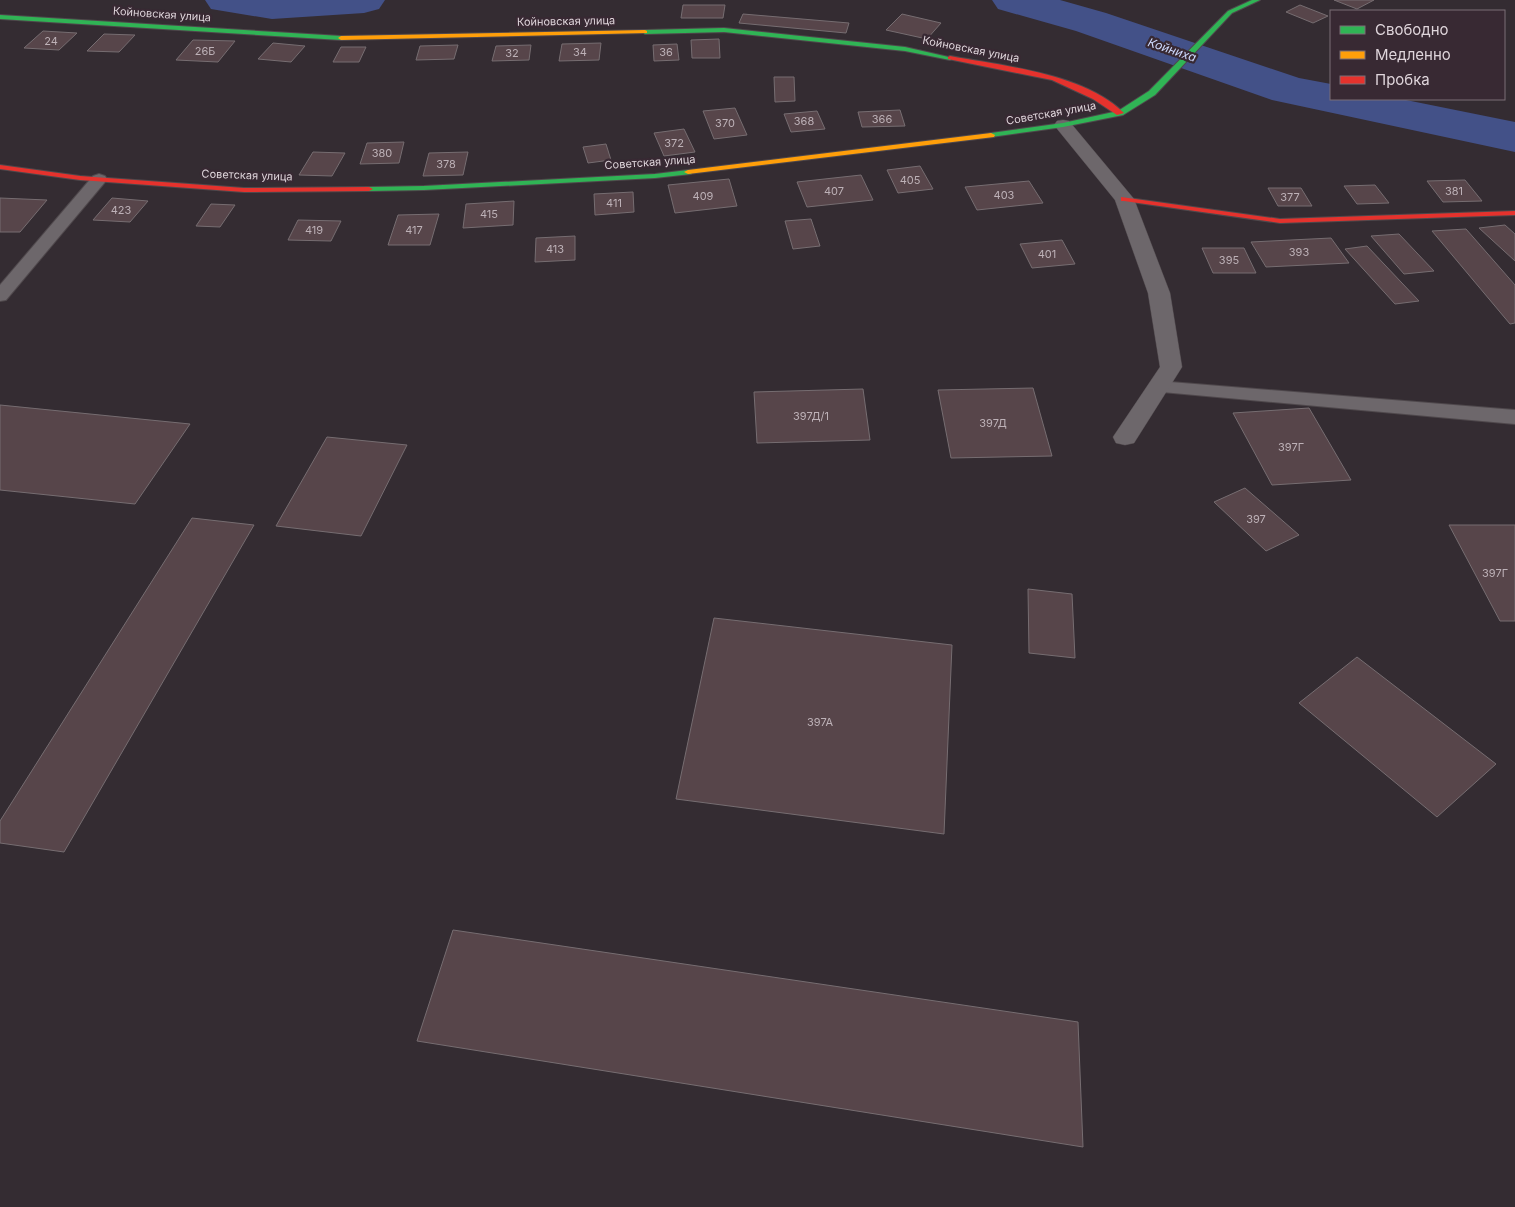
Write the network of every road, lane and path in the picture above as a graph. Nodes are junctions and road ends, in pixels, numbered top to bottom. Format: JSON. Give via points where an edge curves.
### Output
{"nodes":[{"id":1,"x":1257,"y":0,"type":"edge"},
{"id":2,"x":0,"y":17,"type":"edge"},
{"id":3,"x":1120,"y":113,"type":"junction"},
{"id":4,"x":1063,"y":125,"type":"junction"},
{"id":5,"x":0,"y":167,"type":"edge"},
{"id":6,"x":100,"y":179,"type":"junction"},
{"id":7,"x":1124,"y":199,"type":"junction"},
{"id":8,"x":1515,"y":213,"type":"edge"},
{"id":9,"x":0,"y":296,"type":"edge"},
{"id":10,"x":1158,"y":386,"type":"junction"},
{"id":11,"x":1515,"y":417,"type":"edge"},
{"id":12,"x":1125,"y":437,"type":"dead end"}],
"edges":[{"from":1,"to":3,"type":"street","name":"Советская улица","via":[[1230,12],[1152,93]]},
{"from":2,"to":3,"type":"street","name":"Койновская улица","via":[[354,39],[724,30],[904,49],[1054,78],[1096,97]]},
{"from":3,"to":4,"type":"street","name":"Советская улица"},
{"from":4,"to":6,"type":"street","name":"Советская улица","via":[[655,176],[424,188],[244,190]]},
{"from":4,"to":7,"type":"street"},
{"from":5,"to":6,"type":"street","name":"Советская улица"},
{"from":6,"to":9,"type":"lane"},
{"from":7,"to":8,"type":"street","via":[[1280,221]]},
{"from":7,"to":10,"type":"street","via":[[1159,294],[1171,367]]},
{"from":10,"to":11,"type":"lane"},
{"from":10,"to":12,"type":"street"}]}
